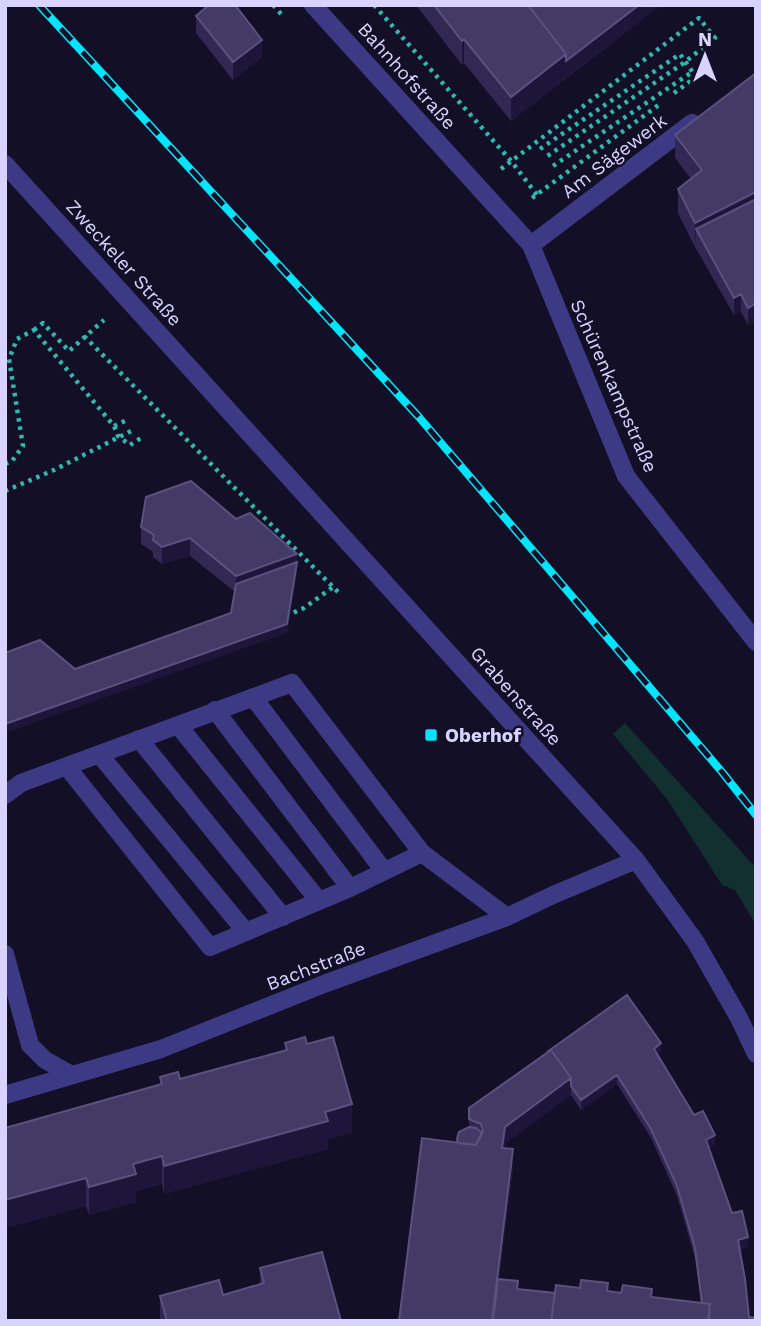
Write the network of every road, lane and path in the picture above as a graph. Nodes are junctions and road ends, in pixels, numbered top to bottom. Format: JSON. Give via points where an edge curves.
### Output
{"nodes":[{"id":1,"x":313,"y":5,"type":"edge"},
{"id":2,"x":374,"y":5,"type":"edge"},
{"id":3,"x":685,"y":62,"type":"junction"},
{"id":4,"x":692,"y":72,"type":"junction"},
{"id":5,"x":701,"y":116,"type":"edge"},
{"id":6,"x":540,"y":149,"type":"dead end"},
{"id":7,"x":546,"y":157,"type":"dead end"},
{"id":8,"x":512,"y":162,"type":"junction"},
{"id":9,"x":5,"y":164,"type":"edge"},
{"id":10,"x":553,"y":166,"type":"dead end"},
{"id":11,"x":473,"y":180,"type":"junction"},
{"id":12,"x":537,"y":194,"type":"junction"},
{"id":13,"x":559,"y":223,"type":"junction"},
{"id":14,"x":531,"y":245,"type":"junction"},
{"id":15,"x":128,"y":299,"type":"junction"},
{"id":16,"x":34,"y":330,"type":"junction"},
{"id":17,"x":85,"y":336,"type":"junction"},
{"id":18,"x":212,"y":391,"type":"joint"},
{"id":19,"x":128,"y":419,"type":"dead end"},
{"id":20,"x":114,"y":426,"type":"junction"},
{"id":21,"x":135,"y":429,"type":"dead end"},
{"id":22,"x":118,"y":436,"type":"junction"},
{"id":23,"x":141,"y":438,"type":"dead end"},
{"id":24,"x":5,"y":464,"type":"edge"},
{"id":25,"x":5,"y":491,"type":"edge"},
{"id":26,"x":332,"y":587,"type":"junction"},
{"id":27,"x":341,"y":595,"type":"dead end"},
{"id":28,"x":281,"y":618,"type":"edge"},
{"id":29,"x":756,"y":642,"type":"edge"},
{"id":30,"x":253,"y":697,"type":"junction"},
{"id":31,"x":215,"y":710,"type":"junction"},
{"id":32,"x":178,"y":725,"type":"junction"},
{"id":33,"x":139,"y":740,"type":"junction"},
{"id":34,"x":99,"y":754,"type":"junction"},
{"id":35,"x":67,"y":767,"type":"junction"},
{"id":36,"x":5,"y":795,"type":"edge"},
{"id":37,"x":422,"y":853,"type":"junction"},
{"id":38,"x":636,"y":860,"type":"junction"},
{"id":39,"x":384,"y":872,"type":"junction"},
{"id":40,"x":350,"y":888,"type":"junction"},
{"id":41,"x":319,"y":901,"type":"junction"},
{"id":42,"x":283,"y":917,"type":"junction"},
{"id":43,"x":507,"y":917,"type":"junction"},
{"id":44,"x":246,"y":932,"type":"junction"},
{"id":45,"x":5,"y":954,"type":"edge"},
{"id":46,"x":756,"y":1054,"type":"edge"},
{"id":47,"x":72,"y":1075,"type":"junction"},
{"id":48,"x":5,"y":1095,"type":"edge"}],
"edges":[{"from":1,"to":11,"type":"street","name":"Bahnhofstraße"},
{"from":2,"to":8,"type":"path"},
{"from":3,"to":4,"type":"path"},
{"from":3,"to":6,"type":"path","via":[[680,54]]},
{"from":3,"to":7,"type":"path"},
{"from":3,"to":8,"type":"path","via":[[715,38],[699,19]]},
{"from":4,"to":10,"type":"path"},
{"from":4,"to":12,"type":"path","via":[[696,77]]},
{"from":5,"to":13,"type":"street","name":"Am Sägewerk"},
{"from":8,"to":11,"type":"path"},
{"from":8,"to":12,"type":"path"},
{"from":9,"to":15,"type":"street","name":"Zweckeler Straße"},
{"from":11,"to":14,"type":"street","name":"Schürenkampstraße"},
{"from":12,"to":13,"type":"path"},
{"from":13,"to":14,"type":"street","name":"Am Sägewerk"},
{"from":14,"to":29,"type":"street","name":"Schürenkampstraße","via":[[626,476]]},
{"from":15,"to":17,"type":"path"},
{"from":15,"to":18,"type":"street","name":"Zweckeler Straße"},
{"from":16,"to":17,"type":"path","via":[[43,323],[69,351]]},
{"from":16,"to":20,"type":"path"},
{"from":16,"to":24,"type":"path","via":[[17,338],[9,359],[23,446]]},
{"from":17,"to":26,"type":"path"},
{"from":18,"to":38,"type":"street","name":"Grabenstraße"},
{"from":19,"to":20,"type":"path"},
{"from":20,"to":22,"type":"path"},
{"from":21,"to":22,"type":"path"},
{"from":22,"to":23,"type":"path","via":[[130,445]]},
{"from":22,"to":25,"type":"path"},
{"from":26,"to":27,"type":"path"},
{"from":26,"to":28,"type":"path"},
{"from":30,"to":31,"type":"street"},
{"from":30,"to":37,"type":"street","via":[[292,683]]},
{"from":30,"to":39,"type":"street"},
{"from":31,"to":32,"type":"street"},
{"from":31,"to":40,"type":"street"},
{"from":32,"to":33,"type":"street"},
{"from":32,"to":41,"type":"street"},
{"from":33,"to":34,"type":"street"},
{"from":33,"to":42,"type":"street"},
{"from":34,"to":35,"type":"street"},
{"from":34,"to":44,"type":"street"},
{"from":35,"to":36,"type":"street","via":[[21,783]]},
{"from":35,"to":44,"type":"street","via":[[210,947]]},
{"from":37,"to":39,"type":"street"},
{"from":37,"to":43,"type":"street"},
{"from":38,"to":43,"type":"street","name":"Bachstraße"},
{"from":38,"to":46,"type":"street","name":"Grabenstraße","via":[[695,941]]},
{"from":39,"to":40,"type":"street"},
{"from":40,"to":41,"type":"street"},
{"from":41,"to":42,"type":"street"},
{"from":42,"to":44,"type":"street"},
{"from":43,"to":47,"type":"street","name":"Bachstraße","via":[[161,1049]]},
{"from":45,"to":47,"type":"street","via":[[30,1045]]},
{"from":47,"to":48,"type":"street","name":"Bachstraße"}]}
